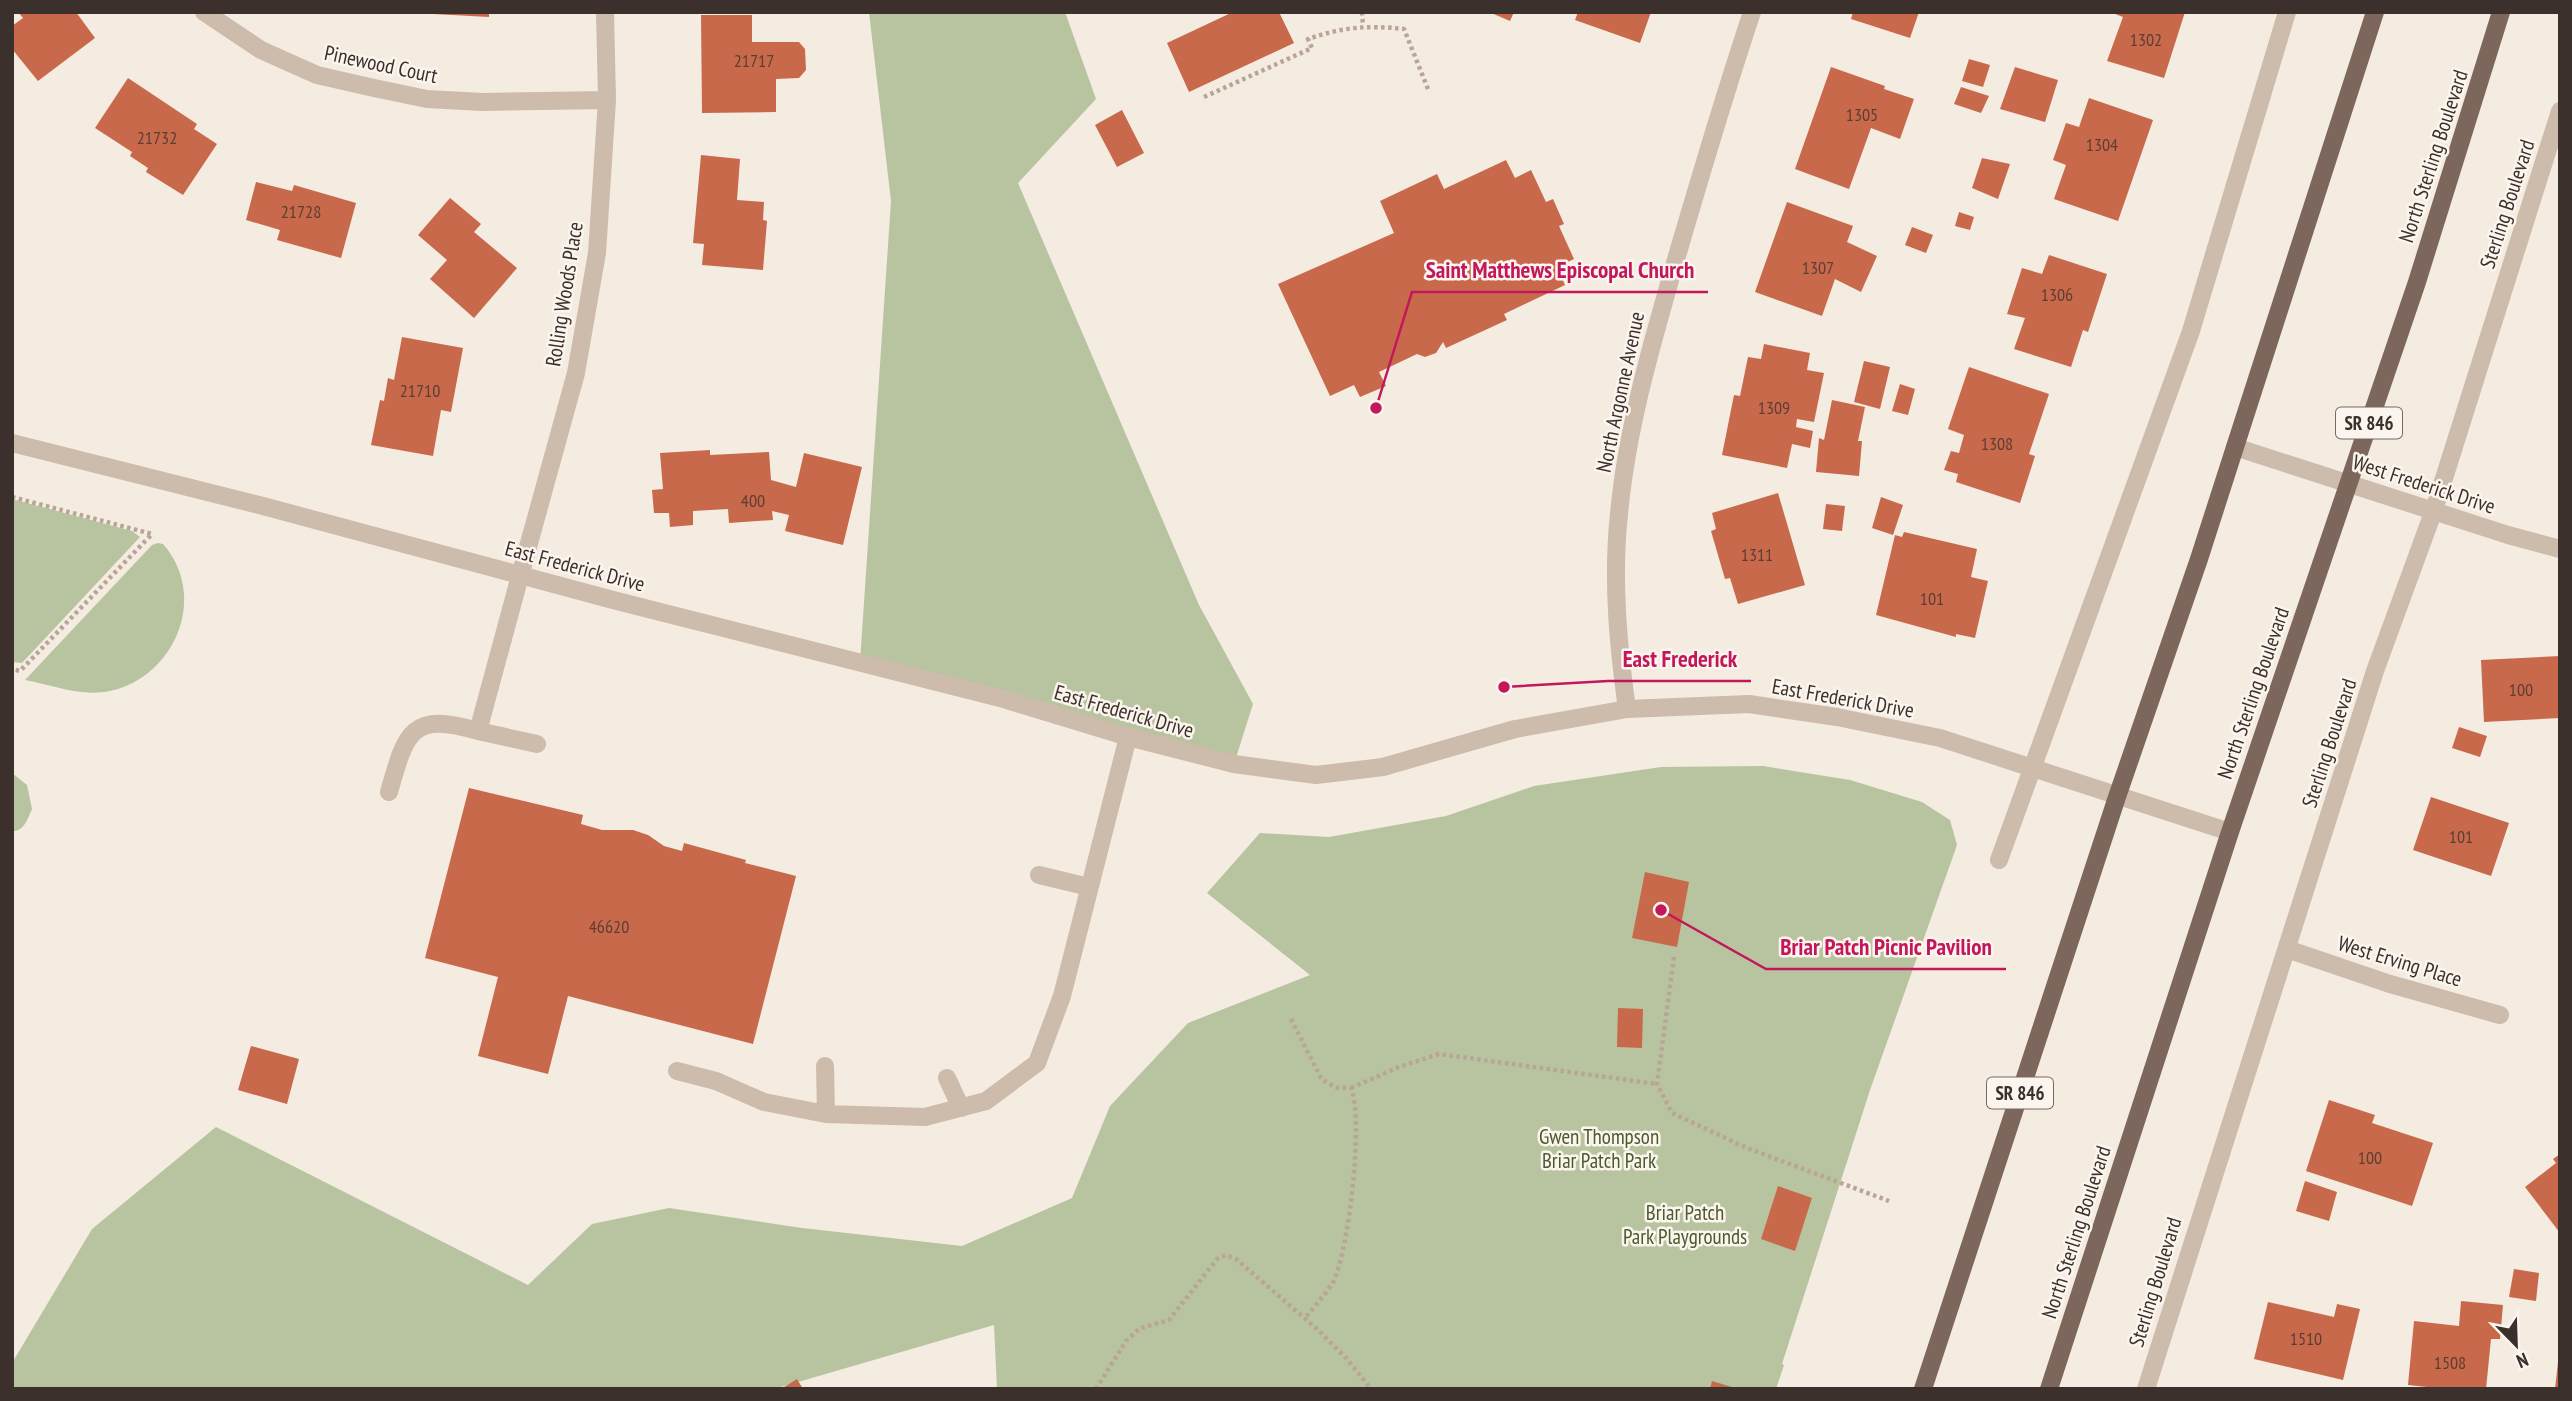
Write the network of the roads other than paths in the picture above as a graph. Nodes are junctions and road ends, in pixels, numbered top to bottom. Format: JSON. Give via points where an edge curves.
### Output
{"nodes":[{"id":1,"x":204,"y":12,"type":"edge"},
{"id":2,"x":605,"y":12,"type":"edge"},
{"id":3,"x":1752,"y":12,"type":"edge"},
{"id":4,"x":2287,"y":12,"type":"edge"},
{"id":5,"x":2375,"y":12,"type":"edge"},
{"id":6,"x":2501,"y":12,"type":"edge"},
{"id":7,"x":607,"y":100,"type":"junction"},
{"id":8,"x":2560,"y":111,"type":"edge"},
{"id":9,"x":12,"y":443,"type":"edge"},
{"id":10,"x":2235,"y":447,"type":"junction"},
{"id":11,"x":2349,"y":483,"type":"junction"},
{"id":12,"x":2434,"y":510,"type":"junction"},
{"id":13,"x":2560,"y":549,"type":"edge"},
{"id":14,"x":520,"y":576,"type":"junction"},
{"id":15,"x":1626,"y":709,"type":"junction"},
{"id":16,"x":478,"y":730,"type":"junction"},
{"id":17,"x":1128,"y":737,"type":"junction"},
{"id":18,"x":537,"y":744,"type":"dead end"},
{"id":19,"x":2032,"y":769,"type":"junction"},
{"id":20,"x":389,"y":792,"type":"dead end"},
{"id":21,"x":2117,"y":797,"type":"junction"},
{"id":22,"x":2230,"y":832,"type":"junction"},
{"id":23,"x":1999,"y":860,"type":"dead end"},
{"id":24,"x":1039,"y":875,"type":"dead end"},
{"id":25,"x":1089,"y":887,"type":"junction"},
{"id":26,"x":2287,"y":949,"type":"junction"},
{"id":27,"x":2500,"y":1015,"type":"dead end"},
{"id":28,"x":825,"y":1066,"type":"dead end"},
{"id":29,"x":677,"y":1071,"type":"dead end"},
{"id":30,"x":947,"y":1078,"type":"dead end"},
{"id":31,"x":961,"y":1108,"type":"junction"},
{"id":32,"x":826,"y":1114,"type":"junction"},
{"id":33,"x":1923,"y":1389,"type":"edge"},
{"id":34,"x":2049,"y":1389,"type":"edge"},
{"id":35,"x":2146,"y":1389,"type":"edge"}],
"edges":[{"from":1,"to":7,"type":"street","name":"Pinewood Court","via":[[261,50],[294,65],[374,88],[427,99],[482,102]]},
{"from":2,"to":7,"type":"street","name":"Rolling Woods Place"},
{"from":3,"to":15,"type":"street","name":"North Argonne Avenue","via":[[1662,306],[1628,443],[1615,589]]},
{"from":4,"to":19,"type":"street","via":[[2191,331]]},
{"from":5,"to":10,"type":"main road","number":"SR 846"},
{"from":6,"to":11,"type":"main road","name":"North Sterling Boulevard","number":"SR 846"},
{"from":7,"to":14,"type":"street","name":"Rolling Woods Place","via":[[597,253],[576,373]]},
{"from":8,"to":12,"type":"street","name":"Sterling Boulevard"},
{"from":9,"to":14,"type":"street","name":"East Frederick Drive"},
{"from":10,"to":11,"type":"street","name":"West Frederick Drive"},
{"from":10,"to":21,"type":"main road","number":"SR 846"},
{"from":11,"to":12,"type":"street","name":"West Frederick Drive"},
{"from":11,"to":22,"type":"main road","name":"North Sterling Boulevard","number":"SR 846"},
{"from":12,"to":13,"type":"street","name":"West Frederick Drive"},
{"from":12,"to":26,"type":"street","name":"Sterling Boulevard","via":[[2375,671]]},
{"from":14,"to":16,"type":"street","name":"Rolling Woods Place"},
{"from":14,"to":17,"type":"street","name":"East Frederick Drive","via":[[1000,698]]},
{"from":15,"to":17,"type":"street","name":"East Frederick Drive","via":[[1515,729],[1383,767],[1316,775],[1234,764]]},
{"from":15,"to":19,"type":"street","name":"East Frederick Drive","via":[[1749,704],[1940,738]]},
{"from":16,"to":18,"type":"street"},
{"from":16,"to":20,"type":"street","via":[[434,722],[418,728],[401,749]]},
{"from":17,"to":25,"type":"street"},
{"from":19,"to":21,"type":"street","name":"East Frederick Drive"},
{"from":19,"to":23,"type":"street"},
{"from":21,"to":22,"type":"street","name":"East Frederick Drive"},
{"from":21,"to":33,"type":"main road","number":"SR 846"},
{"from":22,"to":34,"type":"main road","name":"North Sterling Boulevard","number":"SR 846"},
{"from":24,"to":25,"type":"street"},
{"from":25,"to":31,"type":"street","via":[[1062,996],[1037,1063],[986,1101]]},
{"from":26,"to":27,"type":"street","name":"West Erving Place"},
{"from":26,"to":35,"type":"street","name":"Sterling Boulevard"},
{"from":28,"to":32,"type":"street"},
{"from":29,"to":32,"type":"street","via":[[716,1081],[764,1102]]},
{"from":30,"to":31,"type":"street"},
{"from":31,"to":32,"type":"street","via":[[925,1117]]}]}
